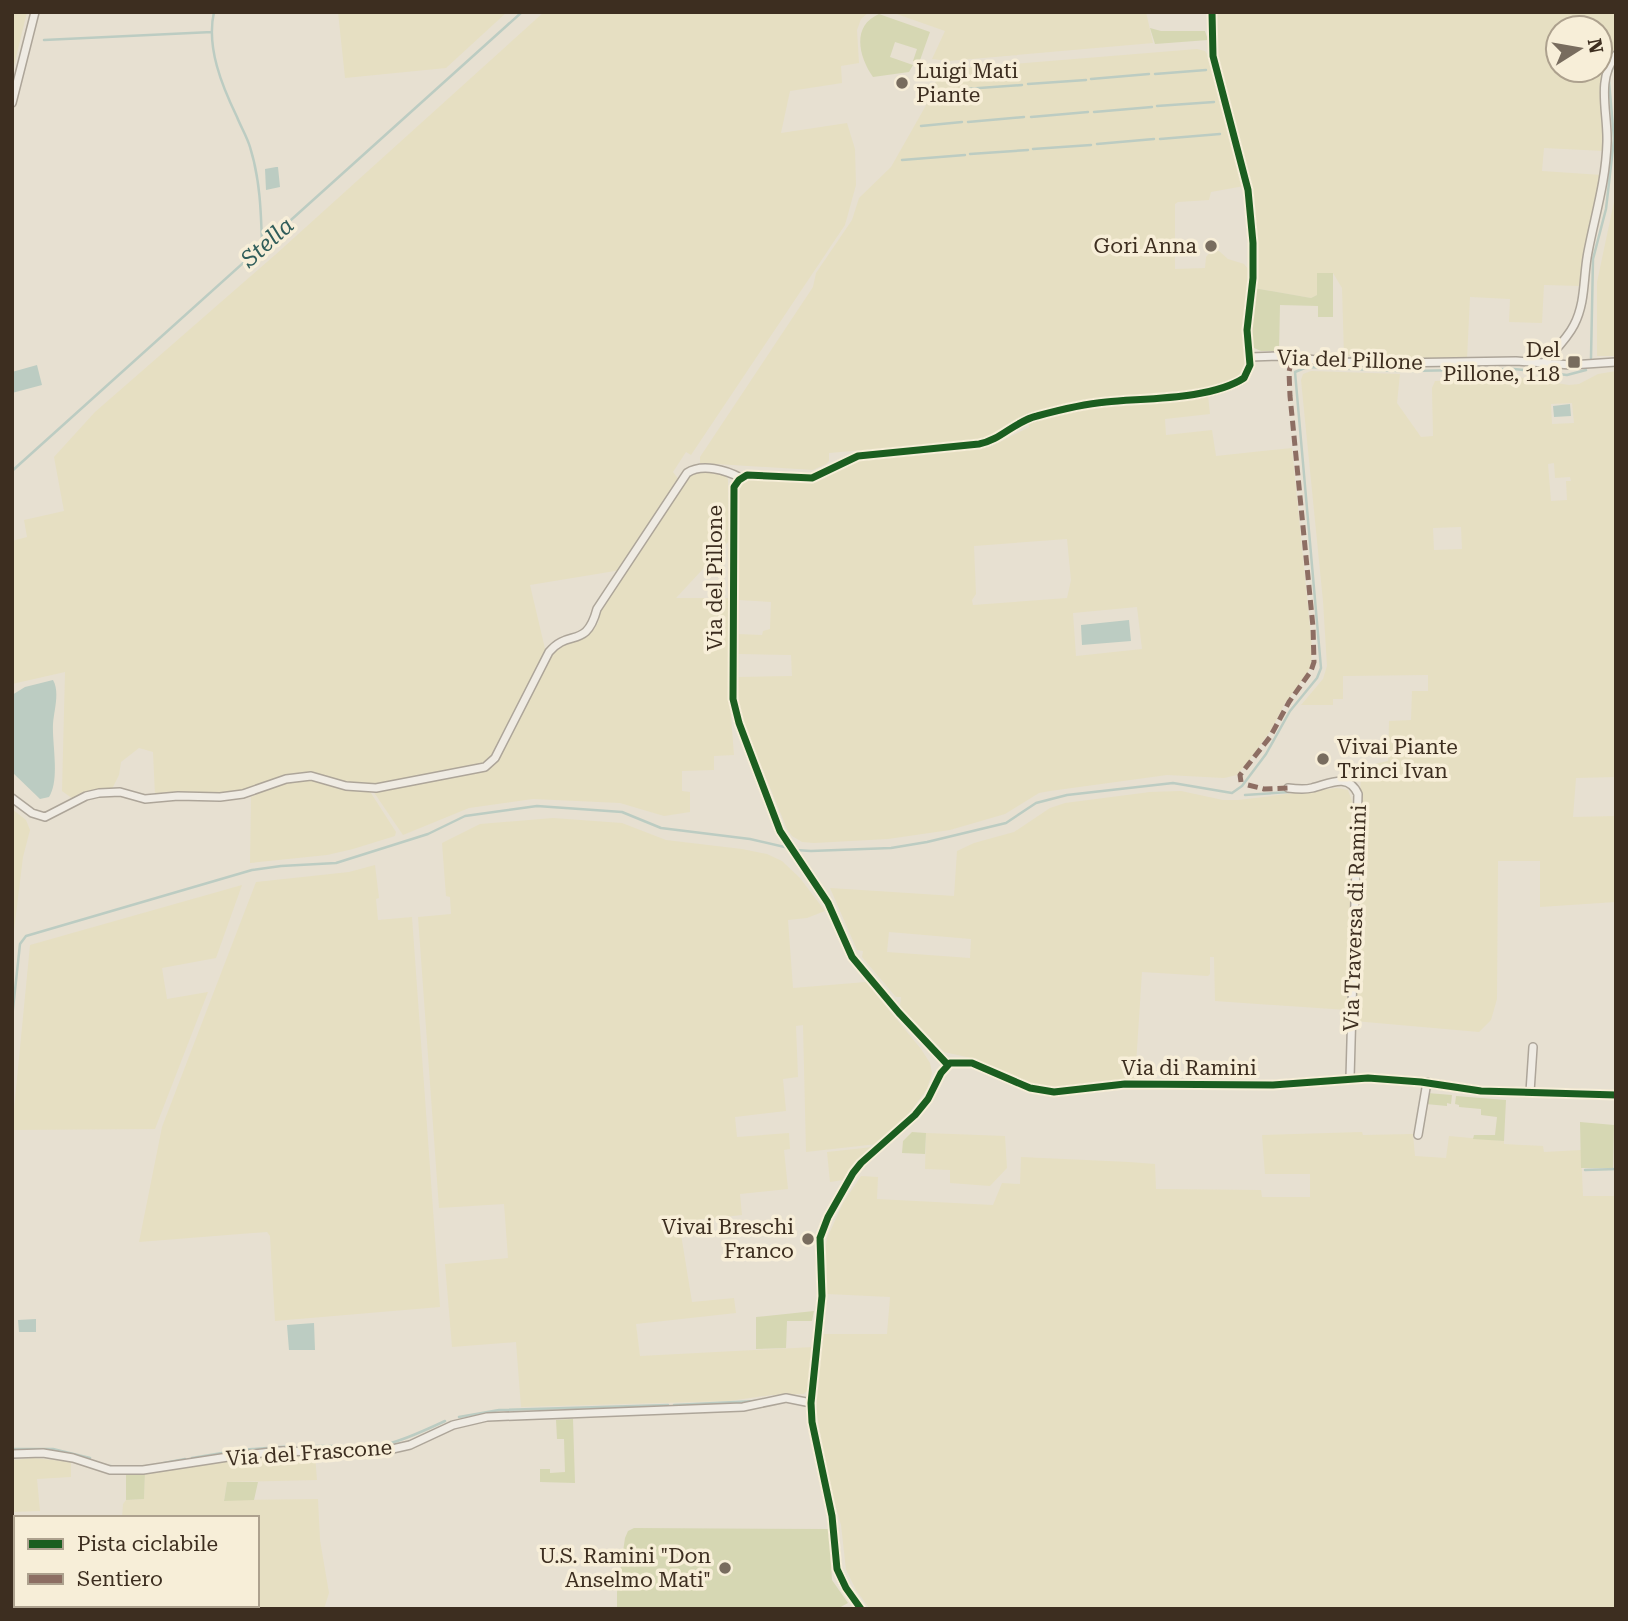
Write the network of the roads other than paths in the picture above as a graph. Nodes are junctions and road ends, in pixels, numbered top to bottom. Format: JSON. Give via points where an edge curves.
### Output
{"nodes":[{"id":1,"x":35,"y":12,"type":"edge"},
{"id":2,"x":1212,"y":12,"type":"edge"},
{"id":3,"x":1616,"y":55,"type":"edge"},
{"id":4,"x":12,"y":103,"type":"edge"},
{"id":5,"x":1250,"y":357,"type":"junction"},
{"id":6,"x":1616,"y":362,"type":"edge"},
{"id":7,"x":1544,"y":363,"type":"junction"},
{"id":8,"x":741,"y":478,"type":"junction"},
{"id":9,"x":1288,"y":788,"type":"dead end"},
{"id":10,"x":12,"y":798,"type":"edge"},
{"id":11,"x":1533,"y":1046,"type":"dead end"},
{"id":12,"x":948,"y":1065,"type":"junction"},
{"id":13,"x":1350,"y":1078,"type":"junction"},
{"id":14,"x":1427,"y":1082,"type":"junction"},
{"id":15,"x":1530,"y":1092,"type":"junction"},
{"id":16,"x":1616,"y":1095,"type":"edge"},
{"id":17,"x":1418,"y":1135,"type":"dead end"},
{"id":18,"x":811,"y":1404,"type":"junction"},
{"id":19,"x":12,"y":1454,"type":"edge"},
{"id":20,"x":861,"y":1609,"type":"edge"}],
"edges":[{"from":1,"to":4,"type":"street"},
{"from":2,"to":5,"type":"street","via":[[1213,58],[1248,190],[1253,243],[1247,330]]},
{"from":3,"to":7,"type":"street","via":[[1604,83],[1606,166],[1581,305],[1571,331]]},
{"from":5,"to":7,"type":"street","name":"Via del Pillone","via":[[1370,363]]},
{"from":5,"to":8,"type":"street","name":"Via del Pillone","via":[[1246,376],[1225,387],[1048,413],[1026,419],[988,443],[858,456],[812,478],[750,474]]},
{"from":6,"to":7,"type":"street","name":"Via del Pillone"},
{"from":8,"to":10,"type":"street","name":"Via del Pillone","via":[[710,468],[687,473],[597,608],[588,631],[549,652],[495,758],[485,768],[376,788],[345,786],[311,776],[219,797],[145,799],[120,792],[99,793],[45,817]]},
{"from":8,"to":12,"type":"street","name":"Via del Pillone","via":[[733,495],[733,699],[748,749],[784,839],[828,903],[858,965]]},
{"from":9,"to":13,"type":"street","name":"Via Traversa di Ramini","via":[[1343,781],[1353,785],[1358,794]]},
{"from":11,"to":15,"type":"street"},
{"from":12,"to":13,"type":"street","name":"Via di Ramini","via":[[972,1063],[1030,1088],[1059,1093],[1125,1084],[1273,1085]]},
{"from":12,"to":18,"type":"street","via":[[915,1115],[861,1163],[824,1226]]},
{"from":13,"to":14,"type":"street","name":"Via di Ramini"},
{"from":14,"to":15,"type":"street","name":"Via di Ramini","via":[[1481,1091]]},
{"from":14,"to":17,"type":"street"},
{"from":15,"to":16,"type":"street","name":"Via di Ramini"},
{"from":18,"to":19,"type":"street","name":"Via del Frascone","via":[[786,1398],[734,1408],[487,1417],[388,1450],[279,1451],[143,1470],[99,1468],[43,1453]]},
{"from":18,"to":20,"type":"street","via":[[837,1569]]}]}
